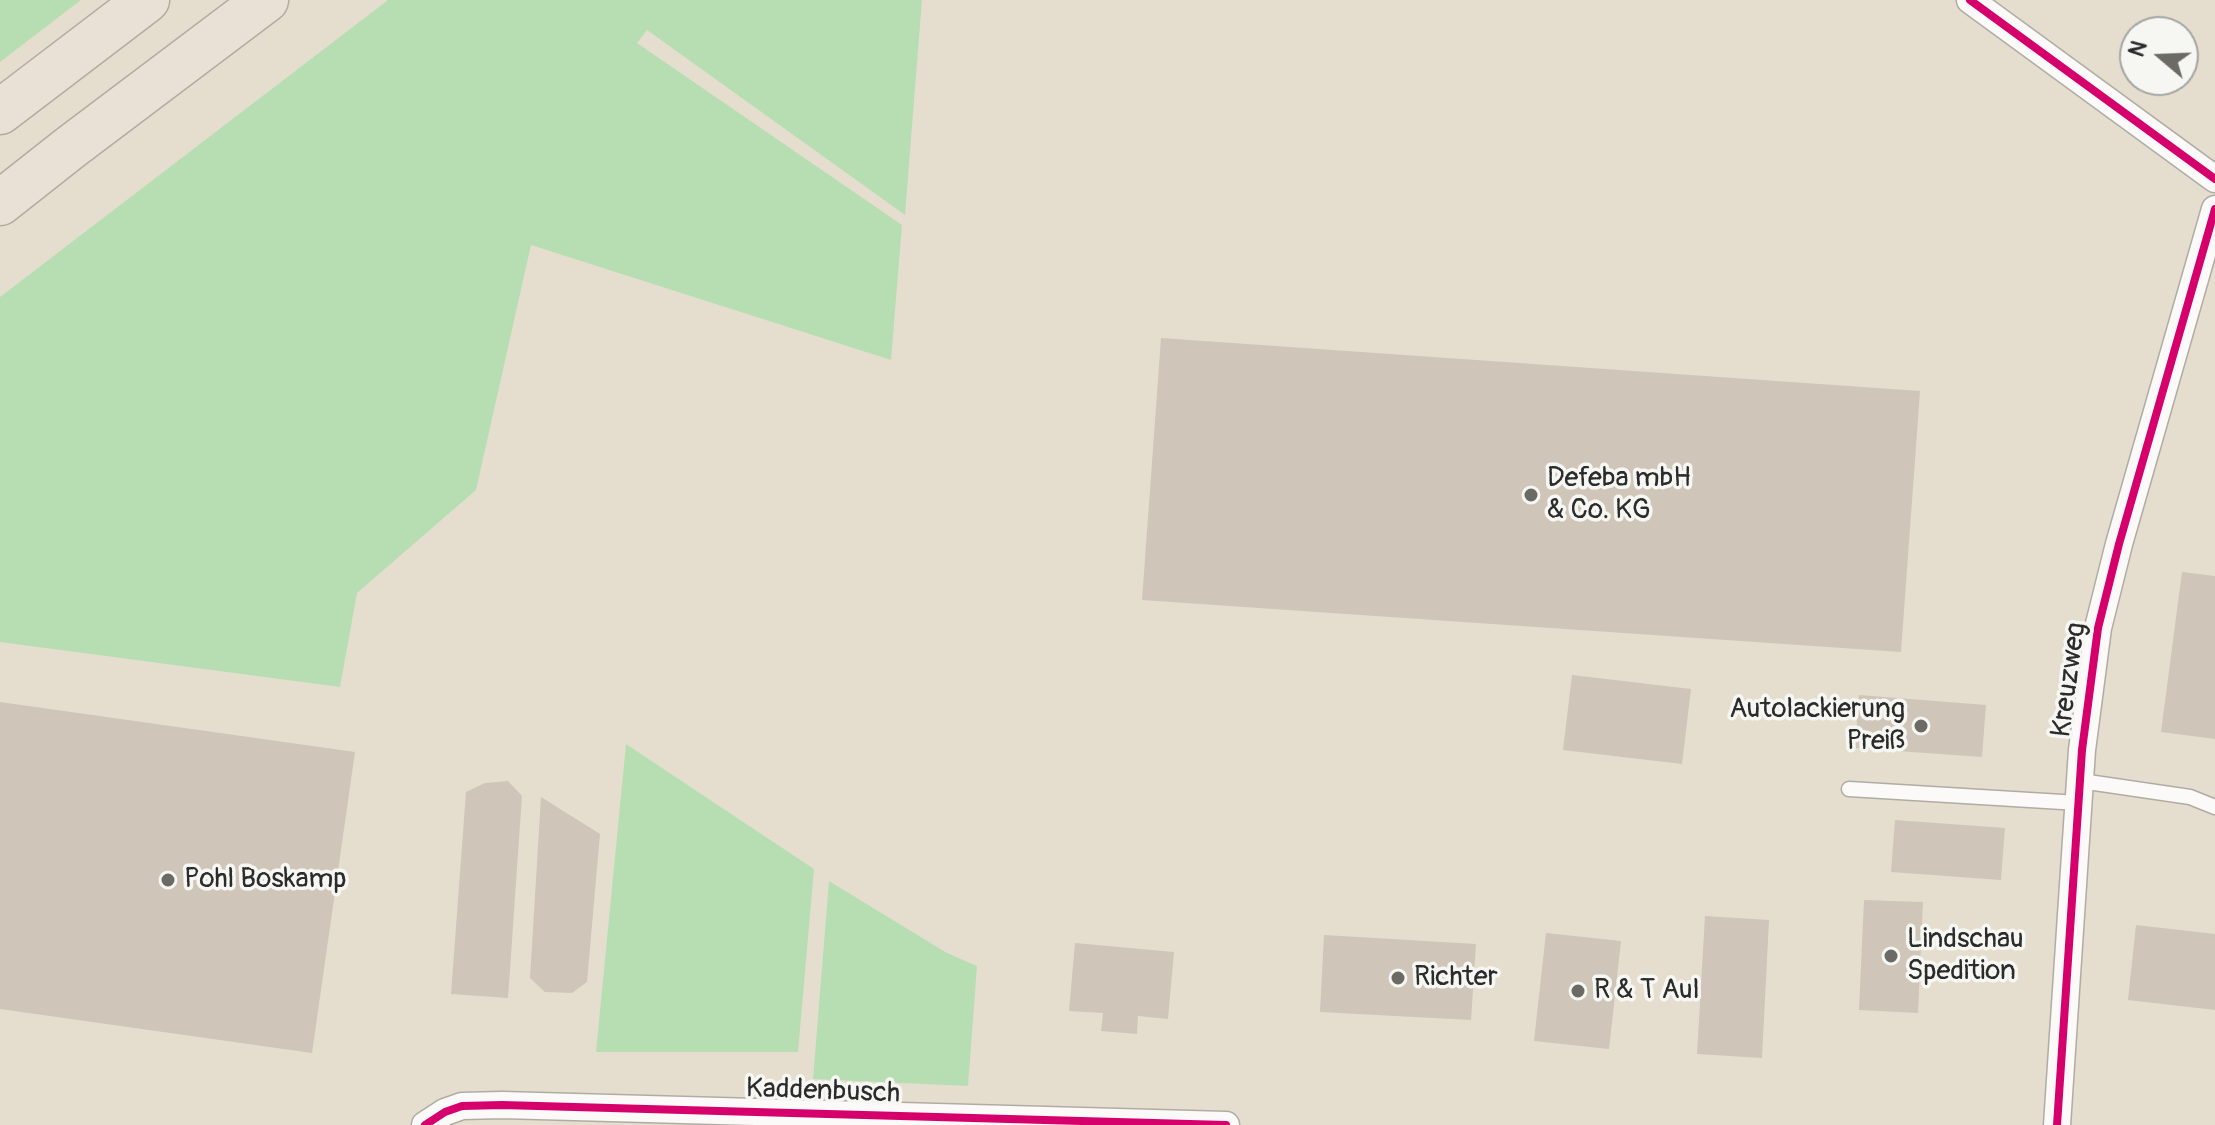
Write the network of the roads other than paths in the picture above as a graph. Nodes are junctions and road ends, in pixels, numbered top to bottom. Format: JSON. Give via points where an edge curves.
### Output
{"nodes":[{"id":1,"x":147,"y":0,"type":"edge"},
{"id":2,"x":266,"y":0,"type":"edge"},
{"id":3,"x":1970,"y":0,"type":"edge"},
{"id":4,"x":0,"y":112,"type":"edge"},
{"id":5,"x":2215,"y":179,"type":"edge"},
{"id":6,"x":0,"y":203,"type":"edge"},
{"id":7,"x":2215,"y":209,"type":"edge"},
{"id":8,"x":1849,"y":789,"type":"dead end"},
{"id":9,"x":2080,"y":792,"type":"junction"},
{"id":10,"x":2215,"y":807,"type":"edge"},
{"id":11,"x":643,"y":1117,"type":"edge"},
{"id":12,"x":825,"y":1119,"type":"edge"},
{"id":13,"x":425,"y":1125,"type":"edge"},
{"id":14,"x":1226,"y":1125,"type":"edge"},
{"id":15,"x":2057,"y":1125,"type":"edge"}],
"edges":[{"from":1,"to":4,"type":"highway"},
{"from":2,"to":6,"type":"highway"},
{"from":3,"to":5,"type":"street"},
{"from":7,"to":9,"type":"street","name":"Kreuzweg","via":[[2098,628]]},
{"from":8,"to":9,"type":"lane"},
{"from":9,"to":10,"type":"lane","via":[[2190,797]]},
{"from":9,"to":15,"type":"street","name":"Kreuzweg"},
{"from":11,"to":12,"type":"street","name":"Kaddenbusch"},
{"from":11,"to":13,"type":"street","name":"Kaddenbusch","via":[[462,1106]]},
{"from":12,"to":14,"type":"street","name":"Kaddenbusch"}]}
